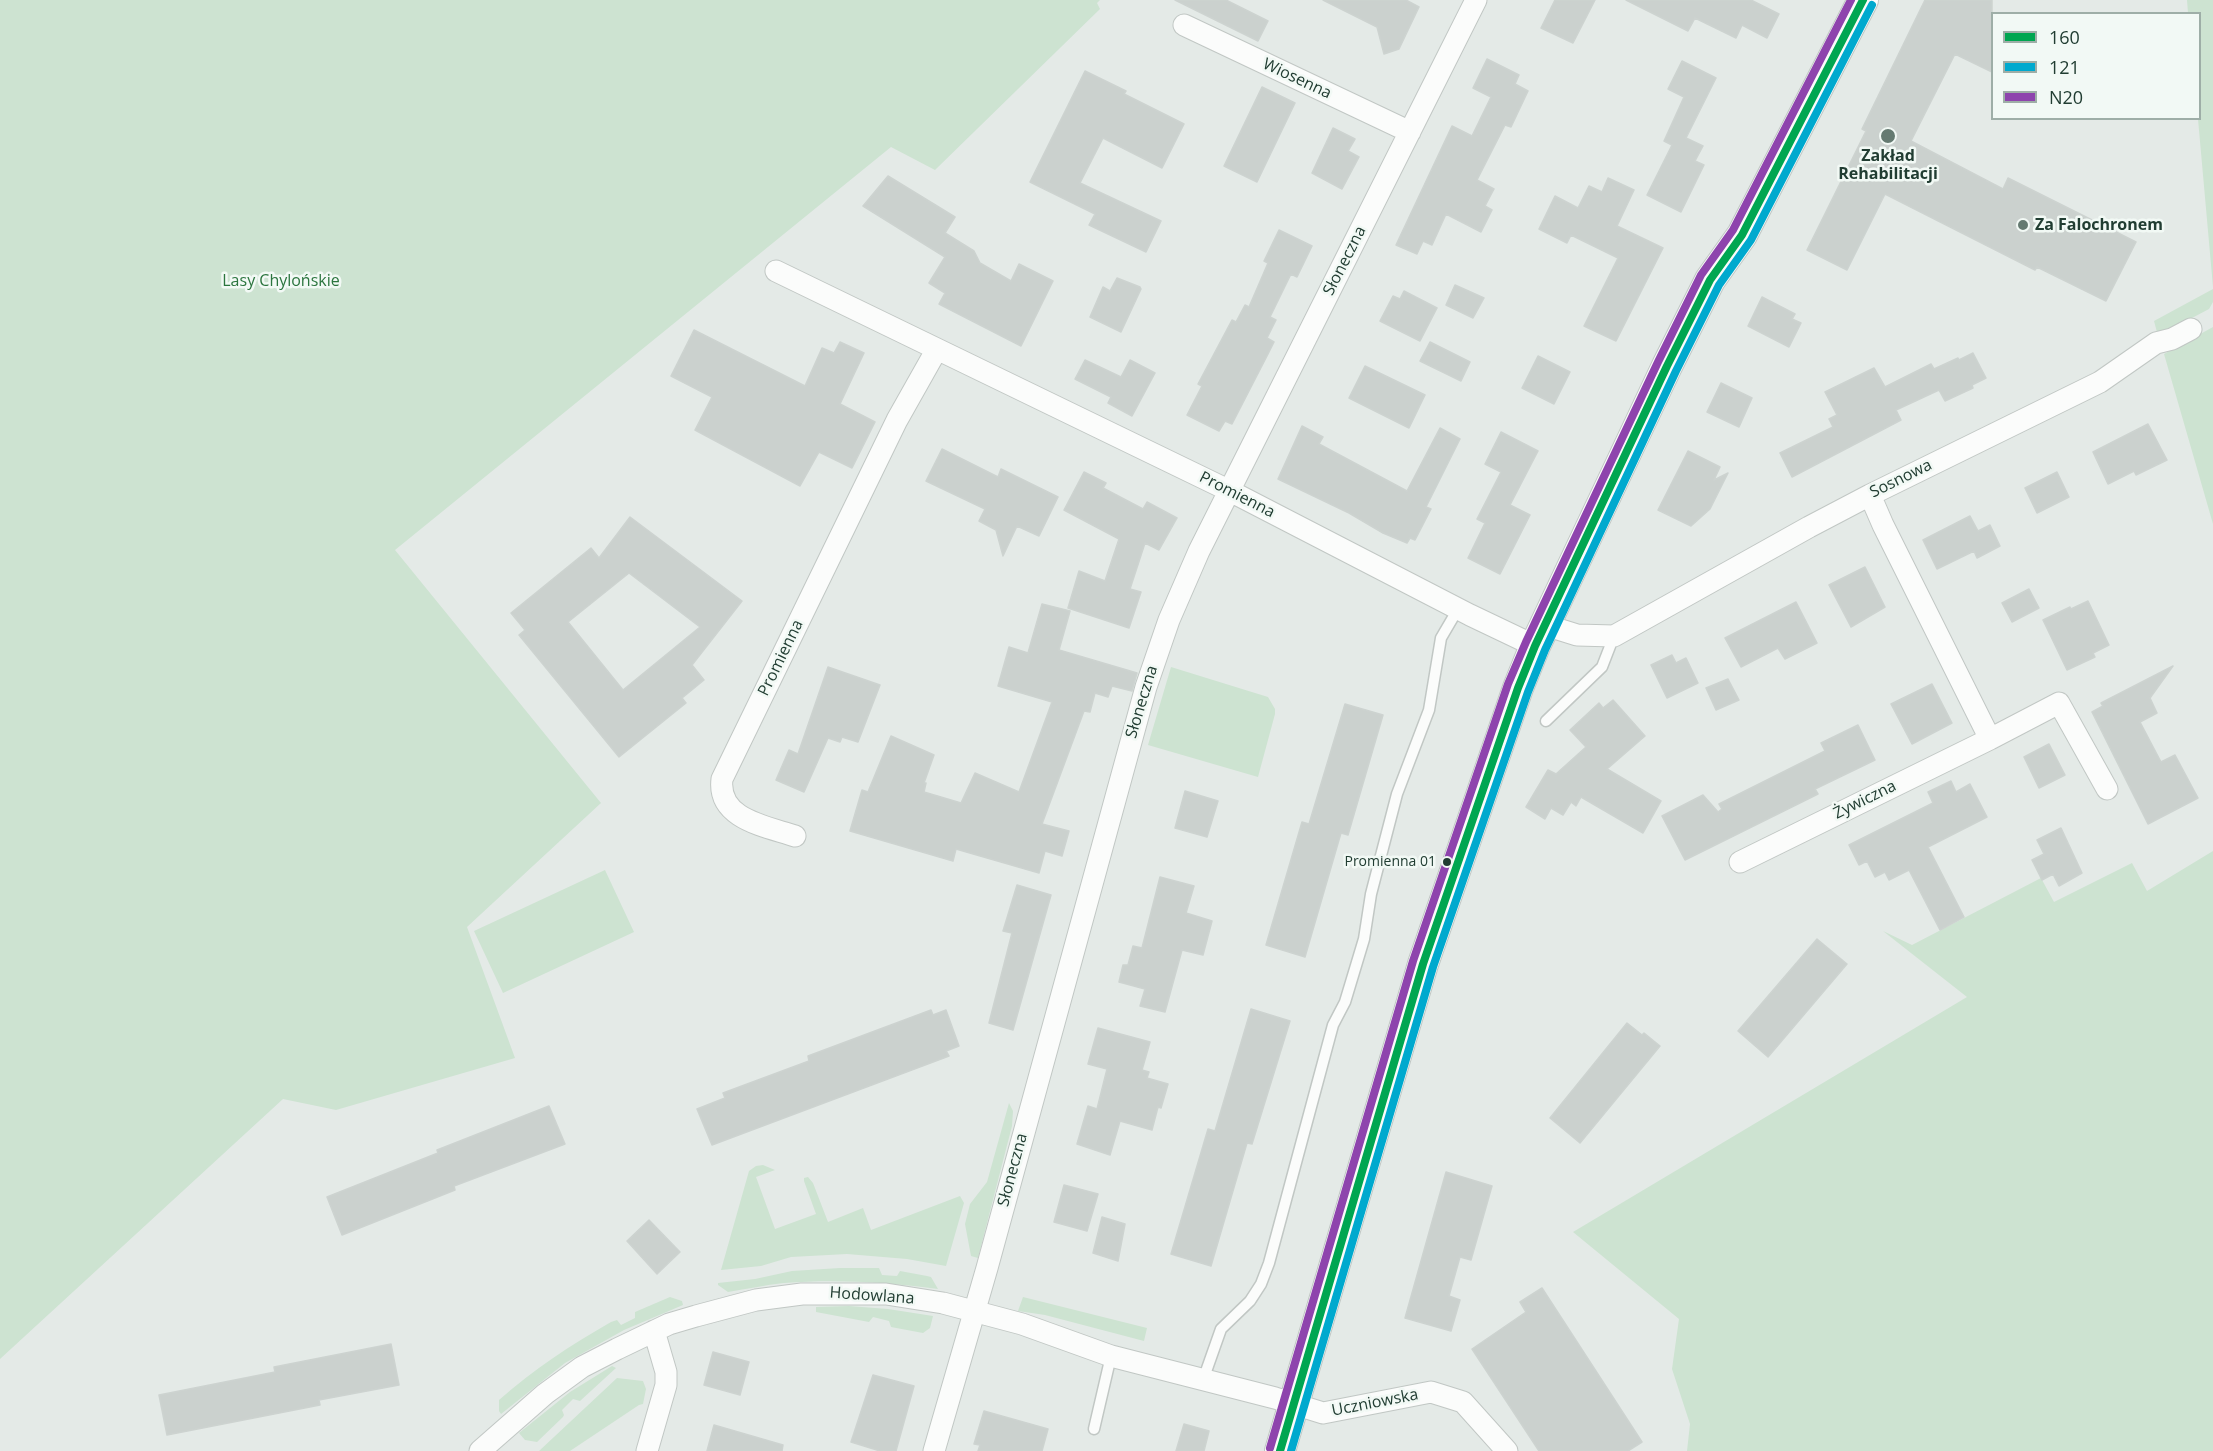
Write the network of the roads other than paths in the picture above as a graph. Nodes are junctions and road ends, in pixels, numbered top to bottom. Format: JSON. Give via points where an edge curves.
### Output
{"nodes":[{"id":1,"x":1476,"y":0,"type":"edge"},
{"id":2,"x":1863,"y":0,"type":"edge"},
{"id":3,"x":1184,"y":25,"type":"dead end"},
{"id":4,"x":1410,"y":132,"type":"junction"},
{"id":5,"x":776,"y":271,"type":"dead end"},
{"id":6,"x":2191,"y":329,"type":"dead end"},
{"id":7,"x":937,"y":349,"type":"junction"},
{"id":8,"x":1230,"y":490,"type":"junction"},
{"id":9,"x":1870,"y":495,"type":"junction"},
{"id":10,"x":1458,"y":609,"type":"junction"},
{"id":11,"x":1540,"y":636,"type":"junction"},
{"id":12,"x":1614,"y":636,"type":"junction"},
{"id":13,"x":1546,"y":721,"type":"dead end"},
{"id":14,"x":1990,"y":739,"type":"junction"},
{"id":15,"x":2107,"y":789,"type":"dead end"},
{"id":16,"x":795,"y":836,"type":"dead end"},
{"id":17,"x":1740,"y":862,"type":"dead end"},
{"id":18,"x":973,"y":1311,"type":"junction"},
{"id":19,"x":654,"y":1331,"type":"junction"},
{"id":20,"x":1111,"y":1356,"type":"junction"},
{"id":21,"x":1203,"y":1380,"type":"junction"},
{"id":22,"x":1294,"y":1404,"type":"junction"},
{"id":23,"x":1094,"y":1429,"type":"dead end"},
{"id":24,"x":480,"y":1451,"type":"edge"},
{"id":25,"x":647,"y":1451,"type":"edge"},
{"id":26,"x":934,"y":1451,"type":"edge"},
{"id":27,"x":1280,"y":1451,"type":"edge"},
{"id":28,"x":1507,"y":1451,"type":"edge"}],
"edges":[{"from":1,"to":4,"type":"street","name":"Słoneczna"},
{"from":2,"to":11,"type":"main road","via":[[1742,235],[1710,280]]},
{"from":3,"to":4,"type":"street","name":"Wiosenna"},
{"from":4,"to":8,"type":"street","name":"Słoneczna"},
{"from":5,"to":7,"type":"street","name":"Promienna"},
{"from":6,"to":9,"type":"street","name":"Sosnowa","via":[[2156,343],[2100,382]]},
{"from":7,"to":8,"type":"street","name":"Promienna"},
{"from":7,"to":16,"type":"street","name":"Promienna","via":[[897,420],[722,778],[720,791],[733,810],[747,820]]},
{"from":8,"to":10,"type":"street","name":"Promienna"},
{"from":8,"to":18,"type":"street","name":"Słoneczna","via":[[1169,620],[1146,687]]},
{"from":9,"to":12,"type":"street","name":"Sosnowa"},
{"from":9,"to":14,"type":"street"},
{"from":10,"to":11,"type":"street","name":"Promienna"},
{"from":10,"to":21,"type":"lane","via":[[1441,638],[1429,710],[1398,794],[1371,894],[1364,939],[1345,1002],[1333,1025],[1269,1263],[1250,1301],[1221,1329]]},
{"from":11,"to":12,"type":"street"},
{"from":11,"to":22,"type":"main road","via":[[1514,699],[1423,964]]},
{"from":12,"to":13,"type":"lane","via":[[1602,667]]},
{"from":14,"to":15,"type":"street","name":"Żywiczna","via":[[2059,702]]},
{"from":14,"to":17,"type":"street","name":"Żywiczna"},
{"from":18,"to":19,"type":"street","name":"Hodowlana","via":[[886,1294],[802,1294],[716,1310]]},
{"from":18,"to":20,"type":"street","name":"Hodowlana"},
{"from":18,"to":26,"type":"street","name":"Słoneczna"},
{"from":19,"to":24,"type":"street","name":"Hodowlana","via":[[582,1367]]},
{"from":19,"to":25,"type":"street","via":[[666,1385]]},
{"from":20,"to":21,"type":"street","name":"Hodowlana"},
{"from":20,"to":23,"type":"lane"},
{"from":21,"to":22,"type":"street","name":"Hodowlana"},
{"from":22,"to":27,"type":"main road"},
{"from":22,"to":28,"type":"street","name":"Uczniowska","via":[[1323,1413],[1431,1392],[1463,1402]]}]}
